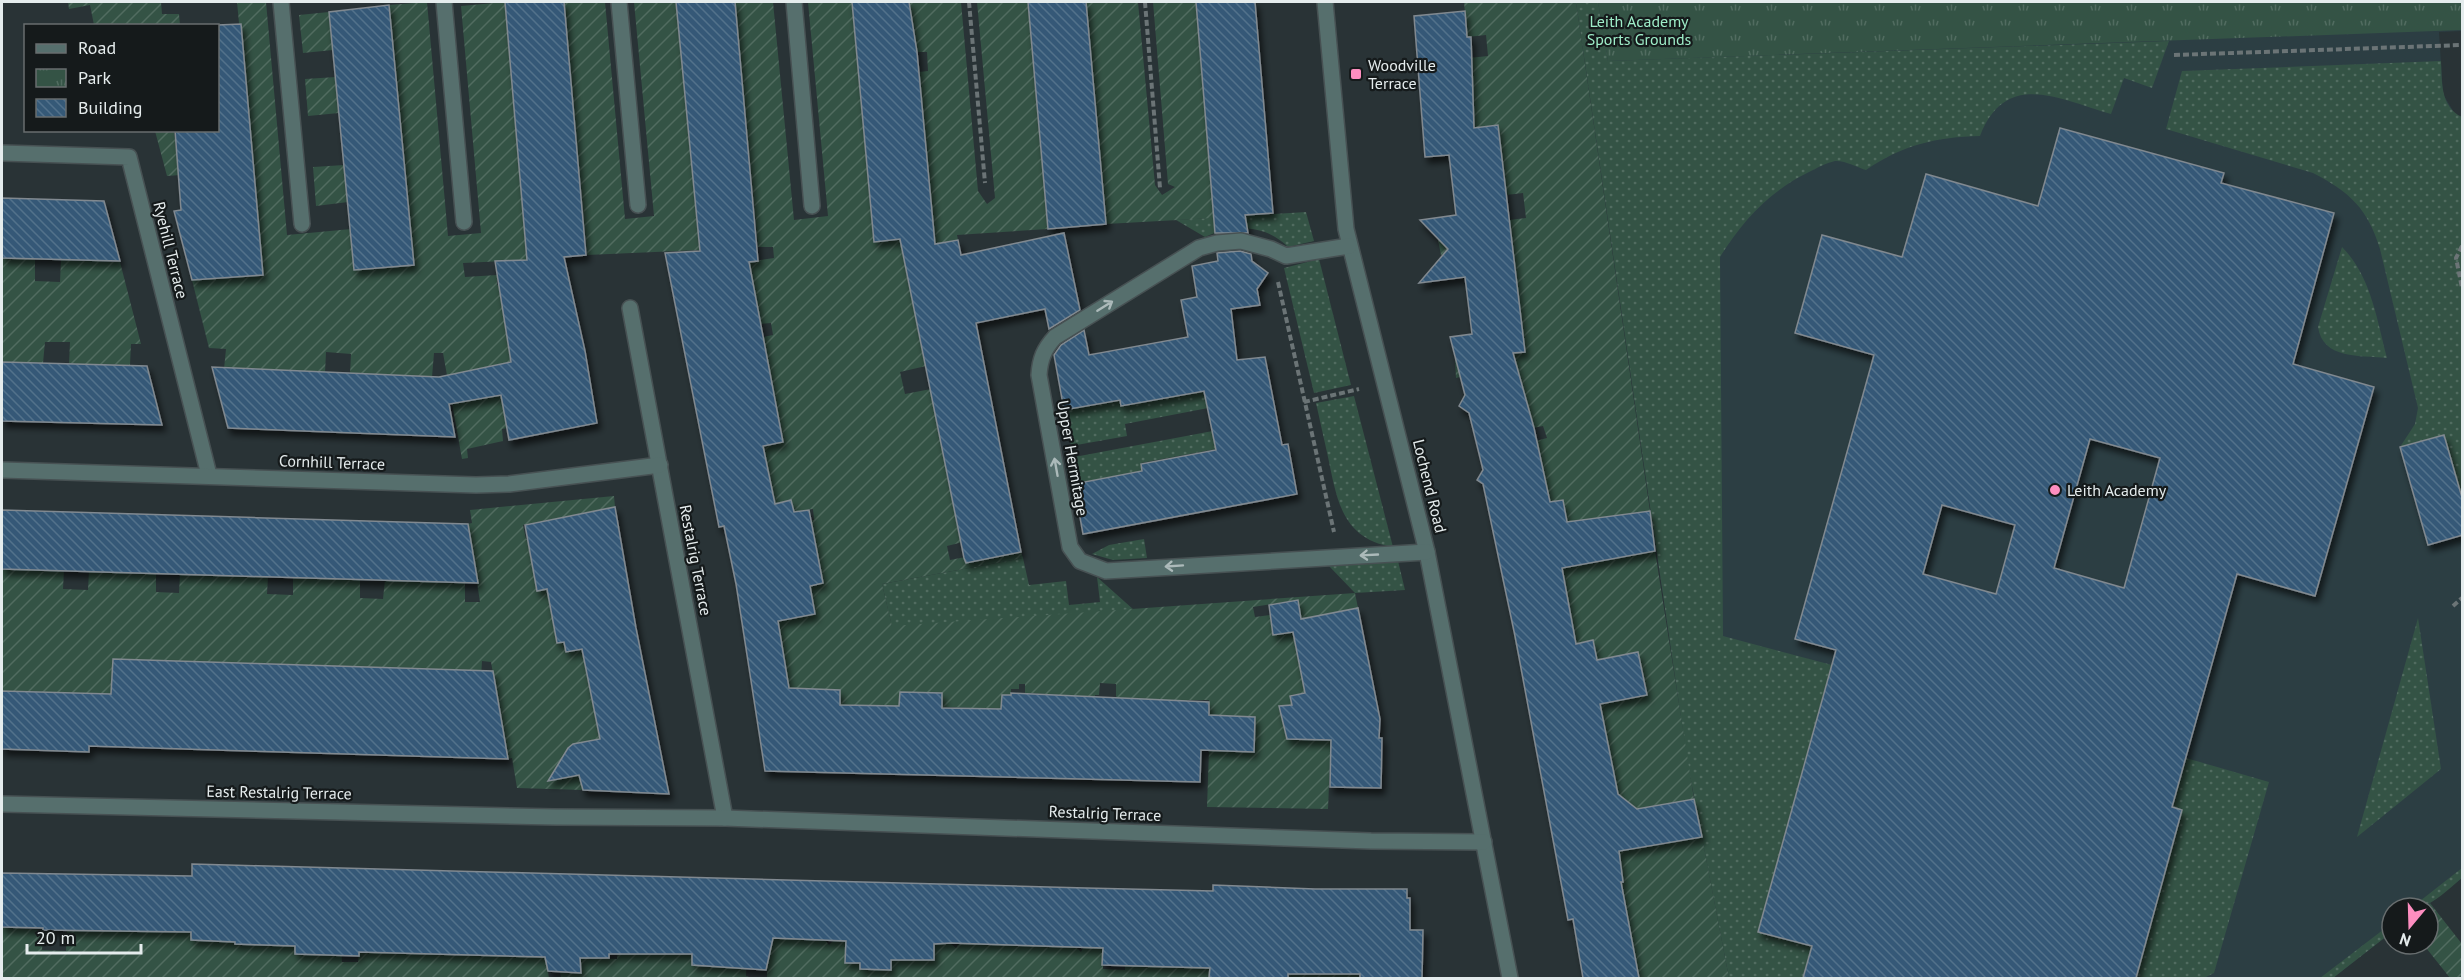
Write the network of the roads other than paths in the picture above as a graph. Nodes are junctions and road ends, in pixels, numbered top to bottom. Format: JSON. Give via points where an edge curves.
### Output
{"nodes":[{"id":1,"x":281,"y":2,"type":"edge"},
{"id":2,"x":444,"y":2,"type":"edge"},
{"id":3,"x":619,"y":2,"type":"edge"},
{"id":4,"x":794,"y":2,"type":"edge"},
{"id":5,"x":1325,"y":2,"type":"edge"},
{"id":6,"x":2,"y":153,"type":"edge"},
{"id":7,"x":638,"y":205,"type":"dead end"},
{"id":8,"x":812,"y":206,"type":"dead end"},
{"id":9,"x":464,"y":222,"type":"dead end"},
{"id":10,"x":302,"y":224,"type":"dead end"},
{"id":11,"x":1349,"y":246,"type":"junction"},
{"id":12,"x":630,"y":308,"type":"dead end"},
{"id":13,"x":660,"y":465,"type":"junction"},
{"id":14,"x":2,"y":470,"type":"edge"},
{"id":15,"x":209,"y":475,"type":"junction"},
{"id":16,"x":1427,"y":552,"type":"junction"},
{"id":17,"x":2,"y":804,"type":"edge"},
{"id":18,"x":555,"y":817,"type":"joint"},
{"id":19,"x":725,"y":818,"type":"junction"},
{"id":20,"x":1484,"y":842,"type":"junction"},
{"id":21,"x":1510,"y":978,"type":"edge"}],
"edges":[{"from":1,"to":10,"type":"street"},
{"from":2,"to":9,"type":"street"},
{"from":3,"to":7,"type":"street"},
{"from":4,"to":8,"type":"street"},
{"from":5,"to":11,"type":"street","name":"Lochend Road"},
{"from":6,"to":15,"type":"street","name":"Ryehill Terrace","via":[[129,157]]},
{"from":11,"to":16,"type":"street","name":"Lochend Road"},
{"from":16,"to":11,"type":"street","name":"Upper Hermitage","one_way":true,"via":[[1106,571],[1087,566],[1070,547],[1040,375],[1047,345],[1199,248],[1241,241],[1286,256]]},
{"from":12,"to":13,"type":"street","name":"Restalrig Terrace"},
{"from":13,"to":15,"type":"street","name":"Cornhill Terrace","via":[[476,485]]},
{"from":13,"to":19,"type":"street","name":"Restalrig Terrace"},
{"from":14,"to":15,"type":"street","name":"Cornhill Terrace"},
{"from":16,"to":20,"type":"street","name":"Lochend Road"},
{"from":17,"to":18,"type":"street","name":"East Restalrig Terrace"},
{"from":18,"to":19,"type":"street","name":"Restalrig Terrace"},
{"from":19,"to":20,"type":"street","name":"Restalrig Terrace"},
{"from":20,"to":21,"type":"street","name":"Lochend Road"}]}
